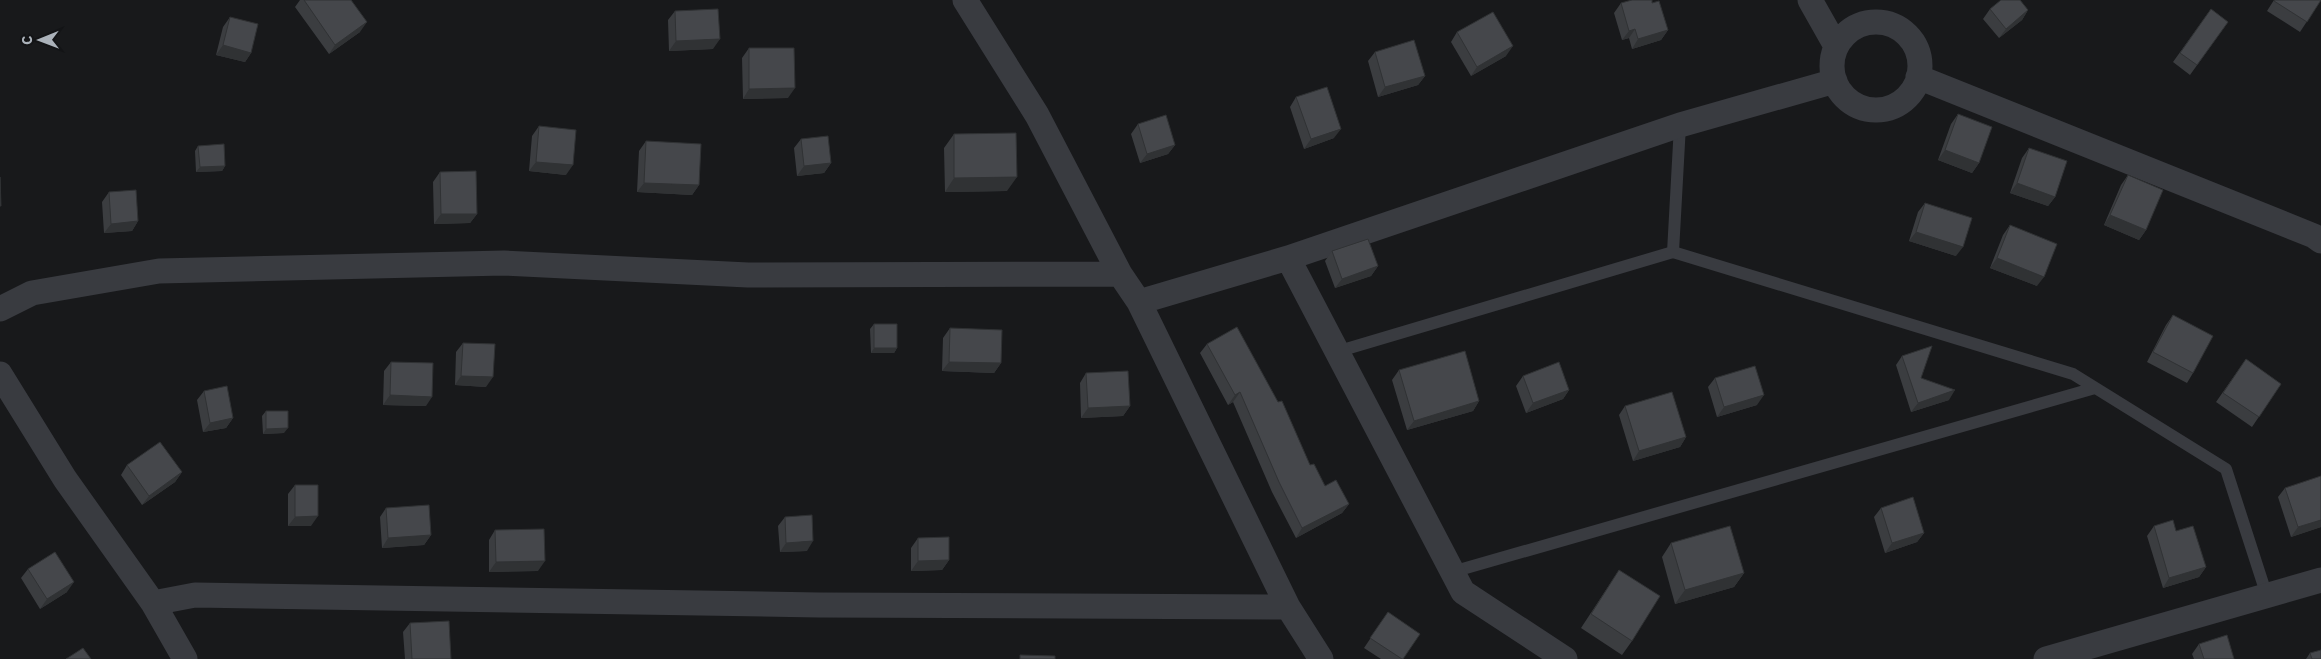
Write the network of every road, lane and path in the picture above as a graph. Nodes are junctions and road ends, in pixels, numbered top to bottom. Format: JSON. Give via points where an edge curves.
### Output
{"nodes":[{"id":1,"x":965,"y":0,"type":"edge"},
{"id":2,"x":1810,"y":0,"type":"edge"},
{"id":3,"x":1836,"y":46,"type":"junction"},
{"id":4,"x":1918,"y":77,"type":"junction"},
{"id":5,"x":1834,"y":81,"type":"junction"},
{"id":6,"x":1680,"y":125,"type":"junction"},
{"id":7,"x":2321,"y":241,"type":"edge"},
{"id":8,"x":1673,"y":252,"type":"junction"},
{"id":9,"x":1288,"y":258,"type":"junction"},
{"id":10,"x":1120,"y":274,"type":"junction"},
{"id":11,"x":1139,"y":302,"type":"junction"},
{"id":12,"x":0,"y":309,"type":"edge"},
{"id":13,"x":1336,"y":352,"type":"junction"},
{"id":14,"x":0,"y":374,"type":"edge"},
{"id":15,"x":2095,"y":388,"type":"junction"},
{"id":16,"x":1452,"y":572,"type":"junction"},
{"id":17,"x":2321,"y":580,"type":"edge"},
{"id":18,"x":2266,"y":596,"type":"junction"},
{"id":19,"x":153,"y":603,"type":"junction"},
{"id":20,"x":1288,"y":607,"type":"junction"},
{"id":21,"x":185,"y":659,"type":"edge"},
{"id":22,"x":1321,"y":659,"type":"edge"},
{"id":23,"x":1565,"y":659,"type":"edge"},
{"id":24,"x":2046,"y":659,"type":"edge"}],
"edges":[{"from":1,"to":10,"type":"street","via":[[1038,115]]},
{"from":2,"to":3,"type":"street"},
{"from":3,"to":4,"type":"street","via":[[1856,26],[1884,22],[1898,28],[1916,49]]},
{"from":3,"to":5,"type":"street","via":[[1832,69]]},
{"from":4,"to":5,"type":"street","via":[[1903,100],[1878,110],[1851,102]]},
{"from":4,"to":7,"type":"street"},
{"from":5,"to":6,"type":"street"},
{"from":6,"to":8,"type":"lane"},
{"from":6,"to":9,"type":"street"},
{"from":8,"to":13,"type":"lane"},
{"from":8,"to":15,"type":"lane","via":[[2073,374]]},
{"from":9,"to":11,"type":"street"},
{"from":9,"to":13,"type":"street"},
{"from":10,"to":11,"type":"street"},
{"from":10,"to":12,"type":"street","via":[[748,275],[504,263],[159,271],[32,294]]},
{"from":11,"to":20,"type":"street"},
{"from":13,"to":16,"type":"street"},
{"from":14,"to":19,"type":"street","via":[[65,479]]},
{"from":15,"to":16,"type":"lane"},
{"from":15,"to":18,"type":"lane","via":[[2226,468]]},
{"from":16,"to":23,"type":"street","via":[[1463,592]]},
{"from":17,"to":18,"type":"street"},
{"from":18,"to":24,"type":"street"},
{"from":19,"to":20,"type":"street","via":[[205,595],[828,605]]},
{"from":19,"to":21,"type":"street"},
{"from":20,"to":22,"type":"street"}]}
